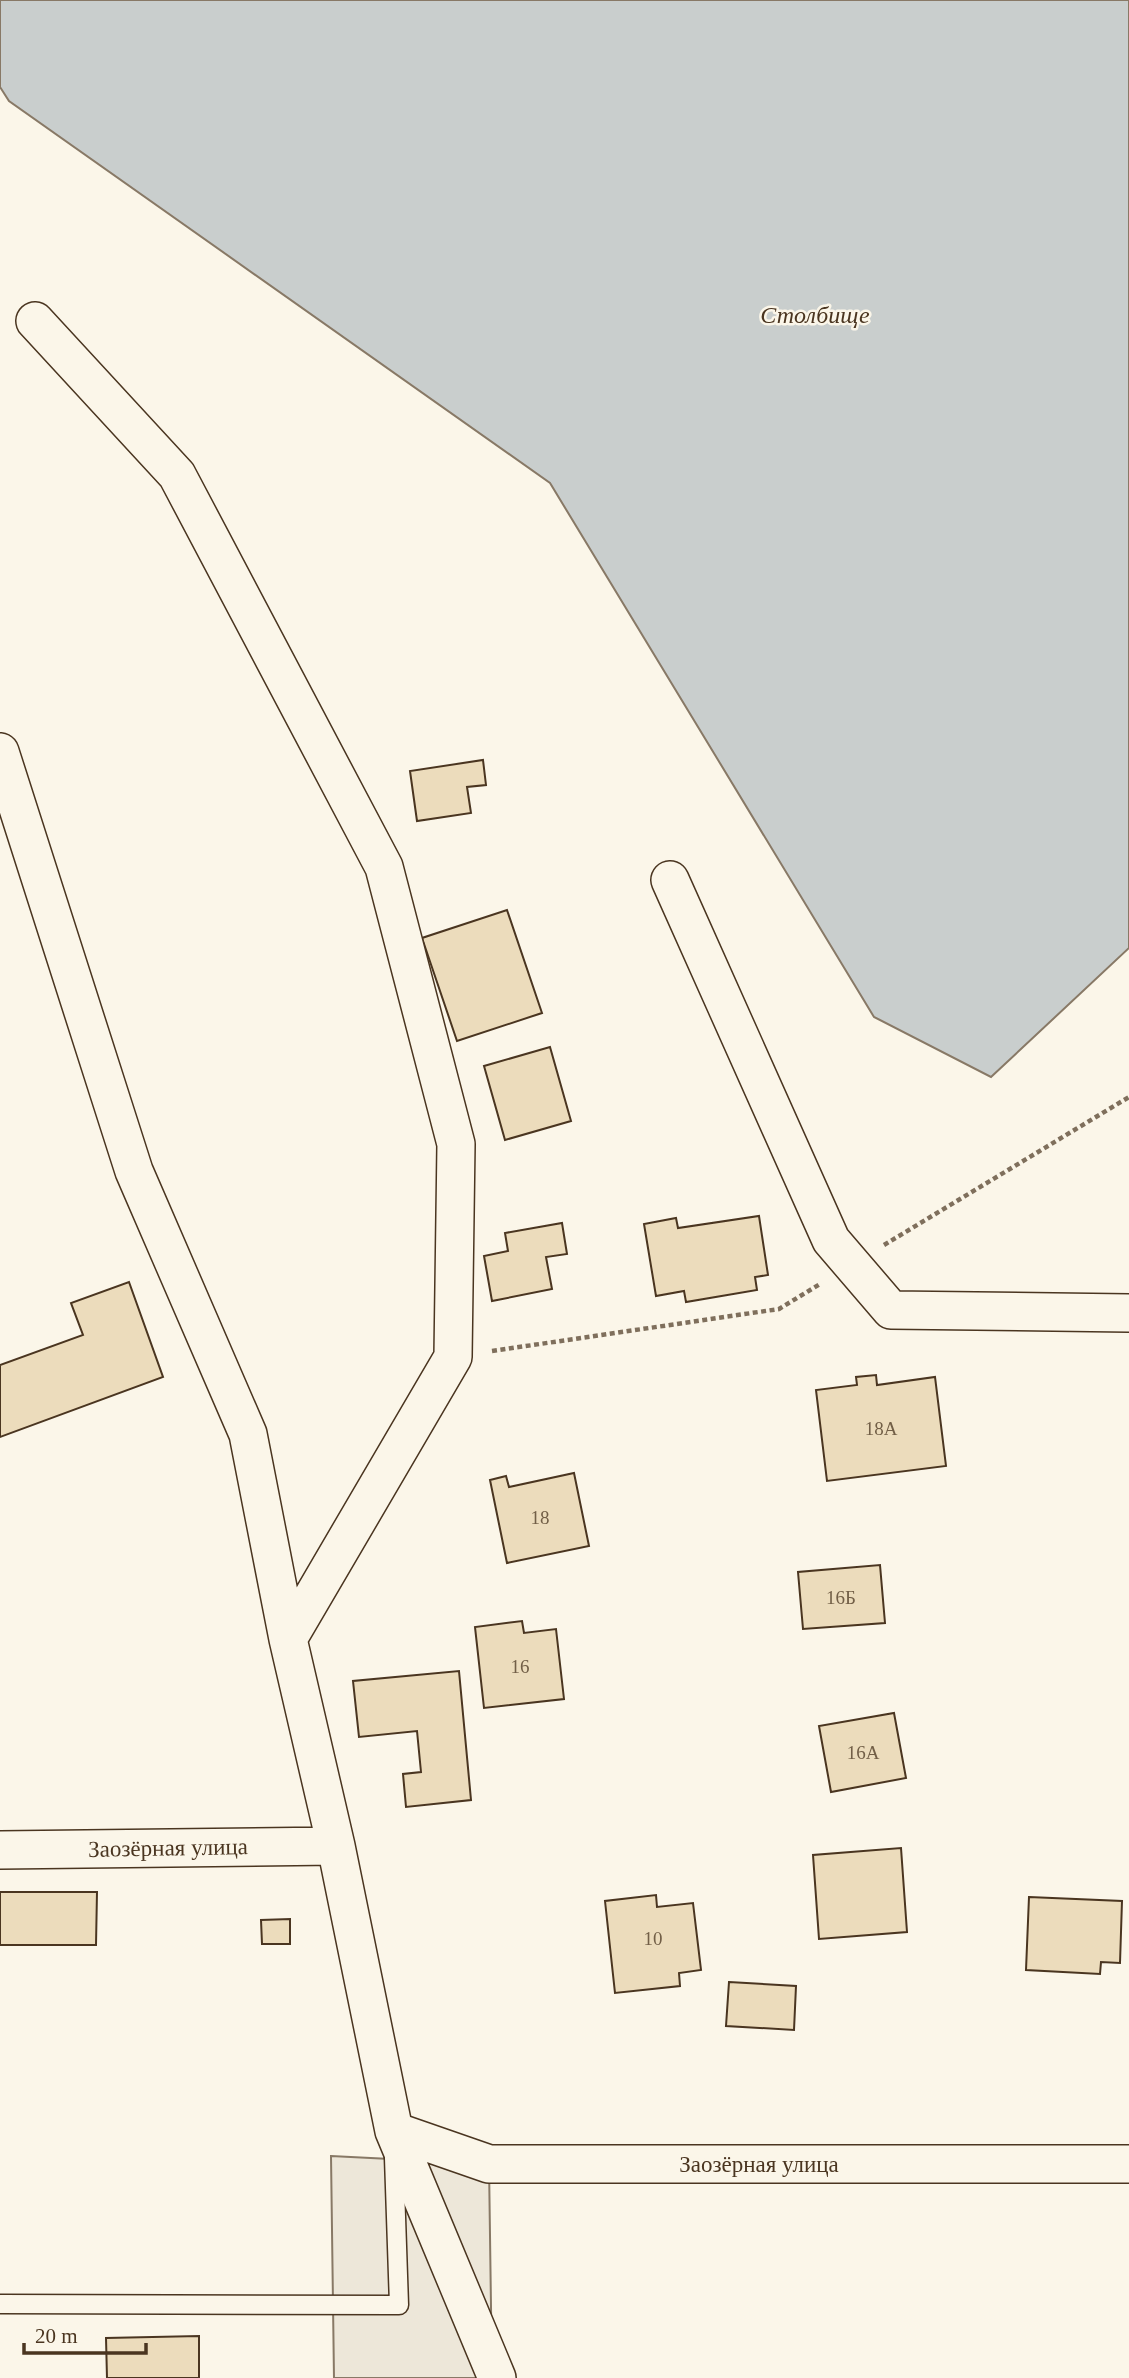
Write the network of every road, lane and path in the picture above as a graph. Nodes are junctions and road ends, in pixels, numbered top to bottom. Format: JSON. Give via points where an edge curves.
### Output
{"nodes":[{"id":1,"x":35,"y":321,"type":"dead end"},
{"id":2,"x":0,"y":752,"type":"edge"},
{"id":3,"x":670,"y":880,"type":"dead end"},
{"id":4,"x":1129,"y":1313,"type":"edge"},
{"id":5,"x":288,"y":1639,"type":"junction"},
{"id":6,"x":336,"y":1846,"type":"junction"},
{"id":7,"x":0,"y":1850,"type":"edge"},
{"id":8,"x":394,"y":2131,"type":"junction"},
{"id":9,"x":1129,"y":2164,"type":"edge"},
{"id":10,"x":0,"y":2304,"type":"edge"},
{"id":11,"x":497,"y":2378,"type":"edge"}],
"edges":[{"from":1,"to":5,"type":"street","via":[[177,475],[384,867],[456,1144],[453,1357]]},
{"from":2,"to":5,"type":"street","via":[[134,1171],[248,1434]]},
{"from":3,"to":4,"type":"street","via":[[831,1240],[891,1310]]},
{"from":5,"to":6,"type":"street"},
{"from":6,"to":7,"type":"street","name":"Заозёрная улица"},
{"from":6,"to":8,"type":"street"},
{"from":8,"to":9,"type":"street","name":"Заозёрная улица","via":[[489,2164]]},
{"from":8,"to":10,"type":"lane","via":[[399,2305]]},
{"from":8,"to":11,"type":"street"}]}
